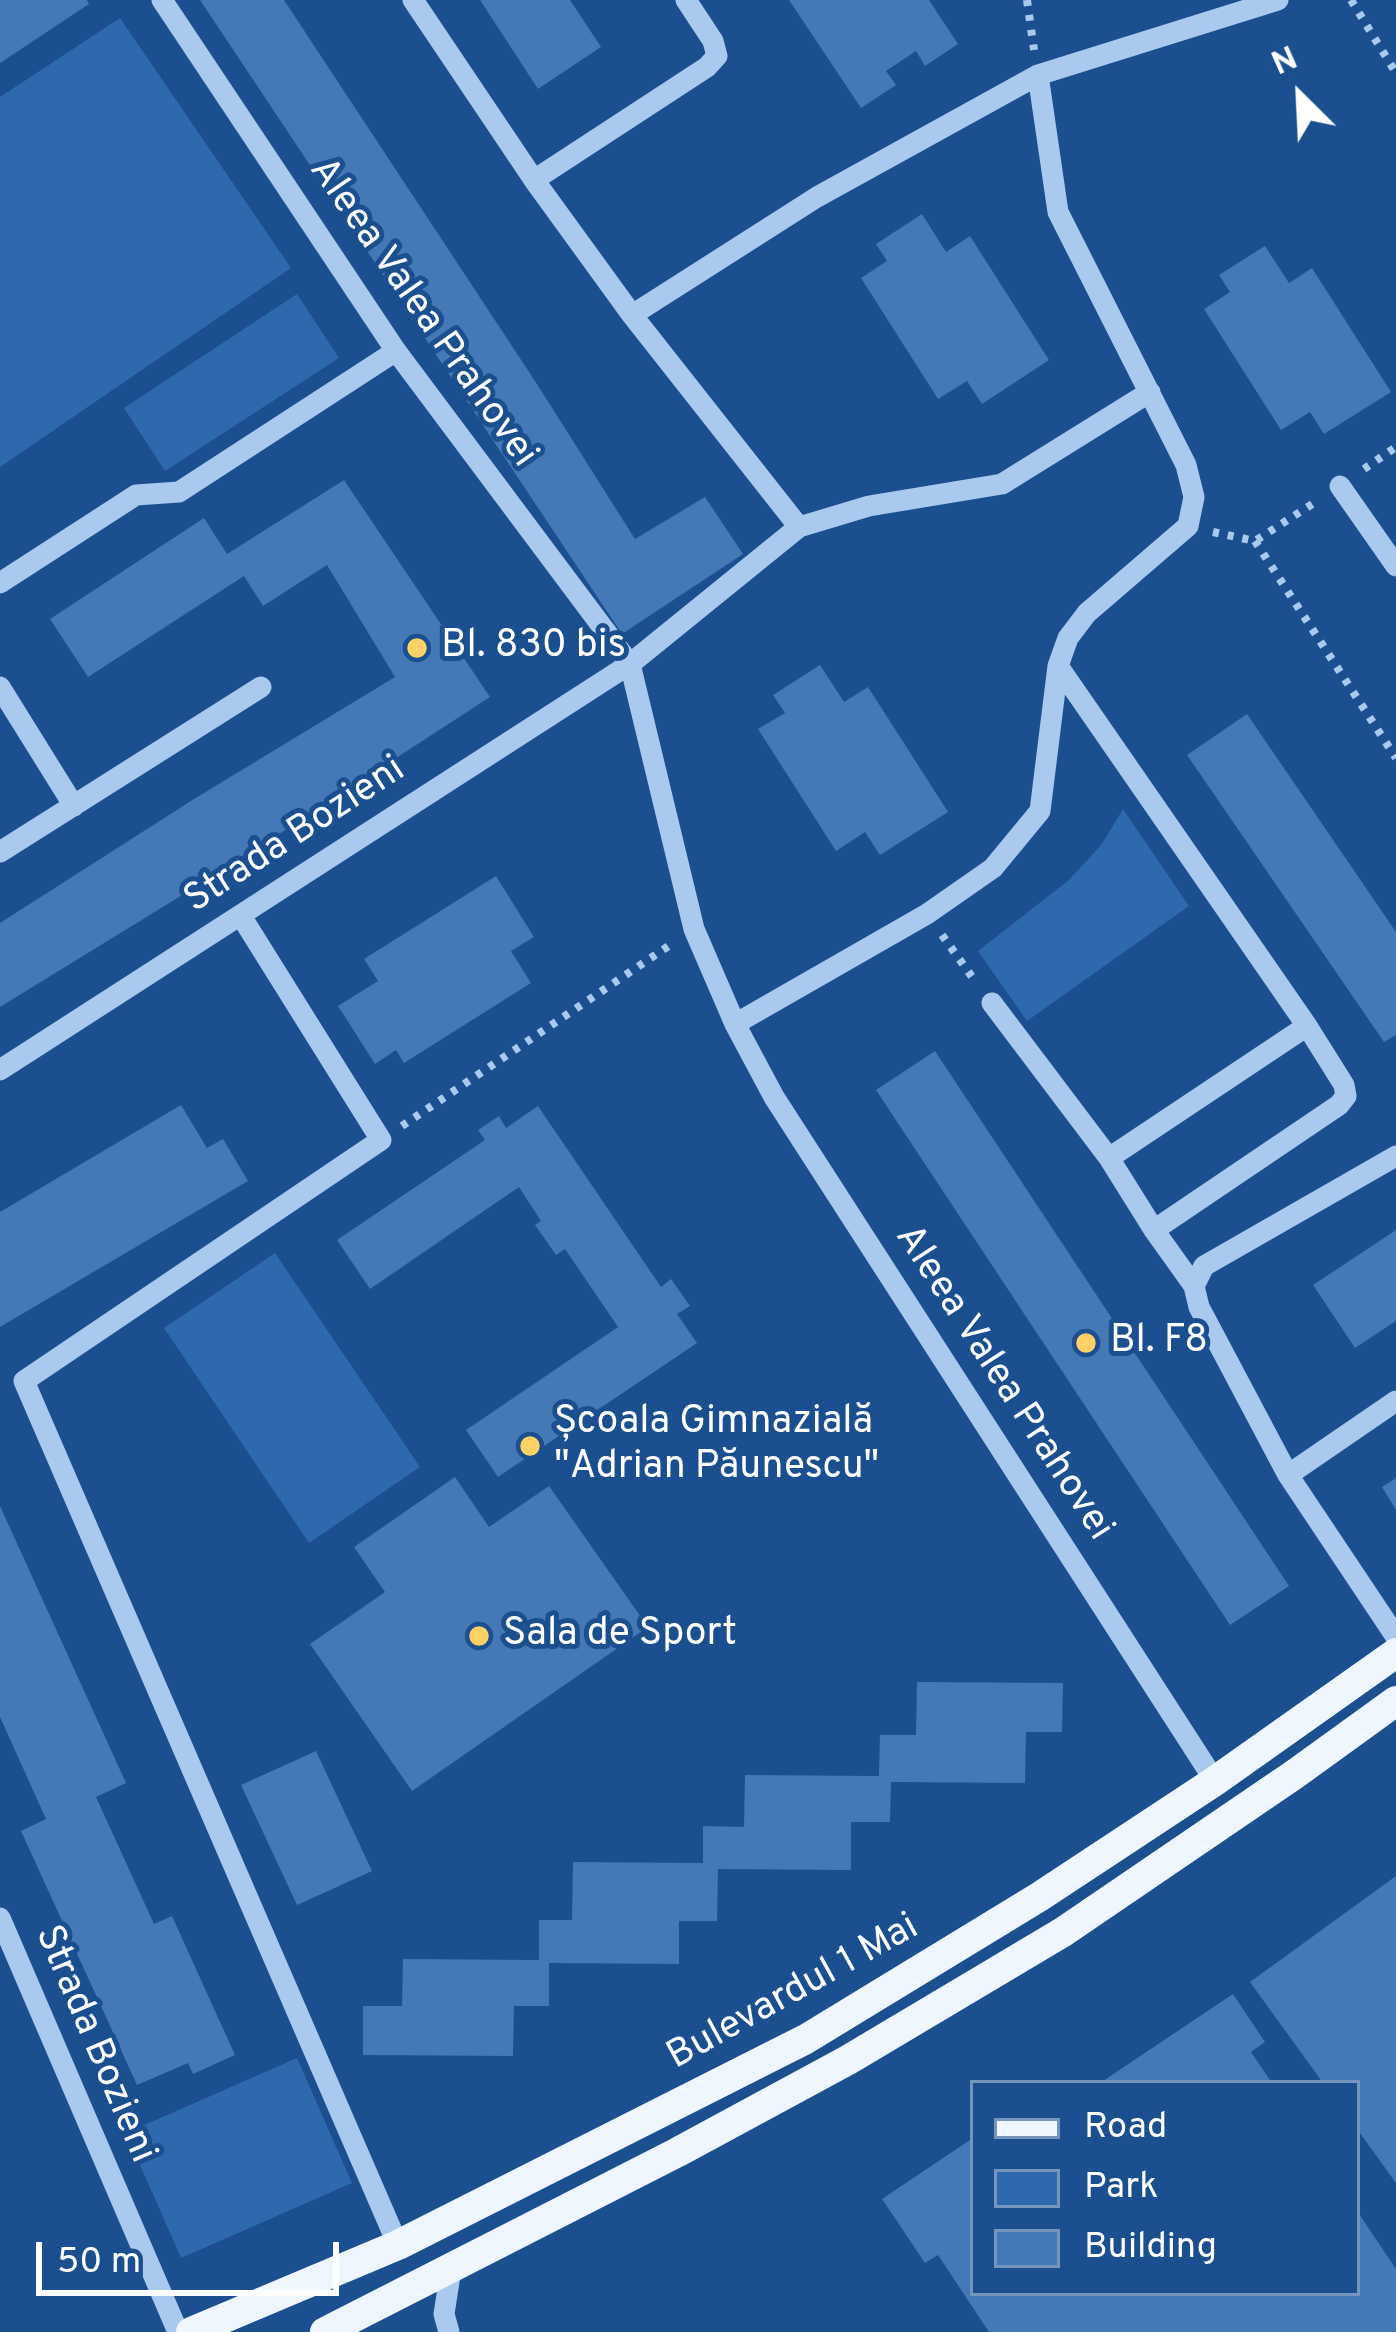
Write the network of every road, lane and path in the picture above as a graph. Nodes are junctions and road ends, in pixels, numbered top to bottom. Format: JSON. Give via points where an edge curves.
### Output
{"nodes":[{"id":1,"x":162,"y":0,"type":"edge"},
{"id":2,"x":413,"y":0,"type":"edge"},
{"id":3,"x":686,"y":0,"type":"edge"},
{"id":4,"x":1027,"y":0,"type":"edge"},
{"id":5,"x":1278,"y":0,"type":"edge"},
{"id":6,"x":1351,"y":0,"type":"edge"},
{"id":7,"x":1395,"y":69,"type":"edge"},
{"id":8,"x":1038,"y":75,"type":"junction"},
{"id":9,"x":534,"y":180,"type":"junction"},
{"id":10,"x":632,"y":315,"type":"junction"},
{"id":11,"x":396,"y":351,"type":"junction"},
{"id":12,"x":1150,"y":392,"type":"junction"},
{"id":13,"x":1396,"y":447,"type":"edge"},
{"id":14,"x":1340,"y":486,"type":"junction"},
{"id":15,"x":1188,"y":526,"type":"junction"},
{"id":16,"x":799,"y":527,"type":"junction"},
{"id":17,"x":1255,"y":541,"type":"junction"},
{"id":18,"x":1396,"y":566,"type":"edge"},
{"id":19,"x":0,"y":583,"type":"edge"},
{"id":20,"x":630,"y":664,"type":"junction"},
{"id":21,"x":1058,"y":666,"type":"junction"},
{"id":22,"x":0,"y":687,"type":"edge"},
{"id":23,"x":261,"y":687,"type":"dead end"},
{"id":24,"x":1396,"y":758,"type":"edge"},
{"id":25,"x":74,"y":806,"type":"junction"},
{"id":26,"x":0,"y":852,"type":"edge"},
{"id":27,"x":927,"y":914,"type":"junction"},
{"id":28,"x":241,"y":916,"type":"junction"},
{"id":29,"x":694,"y":929,"type":"junction"},
{"id":30,"x":992,"y":1004,"type":"joint"},
{"id":31,"x":735,"y":1024,"type":"junction"},
{"id":32,"x":1307,"y":1026,"type":"junction"},
{"id":33,"x":0,"y":1070,"type":"edge"},
{"id":34,"x":380,"y":1140,"type":"junction"},
{"id":35,"x":1396,"y":1156,"type":"edge"},
{"id":36,"x":1109,"y":1158,"type":"junction"},
{"id":37,"x":1154,"y":1230,"type":"junction"},
{"id":38,"x":1194,"y":1286,"type":"junction"},
{"id":39,"x":1396,"y":1401,"type":"edge"},
{"id":40,"x":1288,"y":1475,"type":"junction"},
{"id":41,"x":1396,"y":1637,"type":"edge"},
{"id":42,"x":1396,"y":1653,"type":"edge"},
{"id":43,"x":1396,"y":1701,"type":"edge"},
{"id":44,"x":1215,"y":1780,"type":"junction"},
{"id":45,"x":0,"y":1918,"type":"edge"},
{"id":46,"x":398,"y":2245,"type":"junction"},
{"id":47,"x":451,"y":2269,"type":"junction"},
{"id":48,"x":178,"y":2332,"type":"edge"},
{"id":49,"x":191,"y":2332,"type":"edge"},
{"id":50,"x":325,"y":2332,"type":"edge"},
{"id":51,"x":449,"y":2332,"type":"edge"}],
"edges":[{"from":1,"to":11,"type":"street","name":"Aleea Valea Prahovei"},
{"from":2,"to":9,"type":"street"},
{"from":3,"to":9,"type":"street","via":[[717,56]]},
{"from":4,"to":8,"type":"path"},
{"from":5,"to":8,"type":"street"},
{"from":6,"to":7,"type":"path"},
{"from":8,"to":10,"type":"street","via":[[818,196]]},
{"from":8,"to":12,"type":"street","via":[[1058,212]]},
{"from":9,"to":10,"type":"street"},
{"from":10,"to":16,"type":"street"},
{"from":11,"to":19,"type":"street","via":[[179,492],[136,495]]},
{"from":11,"to":20,"type":"street","name":"Aleea Valea Prahovei"},
{"from":12,"to":15,"type":"street","via":[[1186,465],[1194,497]]},
{"from":12,"to":16,"type":"street","via":[[1002,484],[869,506]]},
{"from":13,"to":14,"type":"path"},
{"from":14,"to":17,"type":"path"},
{"from":14,"to":18,"type":"street"},
{"from":15,"to":17,"type":"path"},
{"from":15,"to":21,"type":"street","via":[[1087,613]]},
{"from":16,"to":20,"type":"street"},
{"from":17,"to":24,"type":"path"},
{"from":20,"to":28,"type":"street","name":"Strada Bozieni"},
{"from":20,"to":29,"type":"street","name":"Aleea Valea Prahovei"},
{"from":21,"to":27,"type":"street","via":[[1040,811],[993,868]]},
{"from":21,"to":32,"type":"street"},
{"from":22,"to":25,"type":"street"},
{"from":23,"to":25,"type":"street"},
{"from":25,"to":26,"type":"street"},
{"from":27,"to":30,"type":"path"},
{"from":27,"to":31,"type":"street"},
{"from":28,"to":33,"type":"street","name":"Strada Bozieni"},
{"from":28,"to":34,"type":"street"},
{"from":29,"to":31,"type":"street","name":"Aleea Valea Prahovei"},
{"from":29,"to":34,"type":"path"},
{"from":30,"to":36,"type":"street"},
{"from":31,"to":44,"type":"street","name":"Aleea Valea Prahovei","via":[[774,1097]]},
{"from":32,"to":36,"type":"street"},
{"from":32,"to":37,"type":"street","via":[[1346,1096]]},
{"from":34,"to":46,"type":"street","via":[[24,1381]]},
{"from":35,"to":38,"type":"street","via":[[1204,1266]]},
{"from":36,"to":37,"type":"street"},
{"from":37,"to":38,"type":"street"},
{"from":38,"to":40,"type":"street"},
{"from":39,"to":40,"type":"street"},
{"from":40,"to":41,"type":"street"},
{"from":42,"to":44,"type":"main road","name":"Bulevardul 1 Mai"},
{"from":43,"to":47,"type":"main road","name":"Bulevardul 1 Mai","via":[[1063,1932],[848,2060]]},
{"from":44,"to":46,"type":"main road","name":"Bulevardul 1 Mai","via":[[806,2038]]},
{"from":45,"to":48,"type":"street","name":"Strada Bozieni"},
{"from":46,"to":49,"type":"main road","name":"Bulevardul 1 Mai"},
{"from":47,"to":50,"type":"main road","name":"Bulevardul 1 Mai"},
{"from":47,"to":51,"type":"street"}]}
